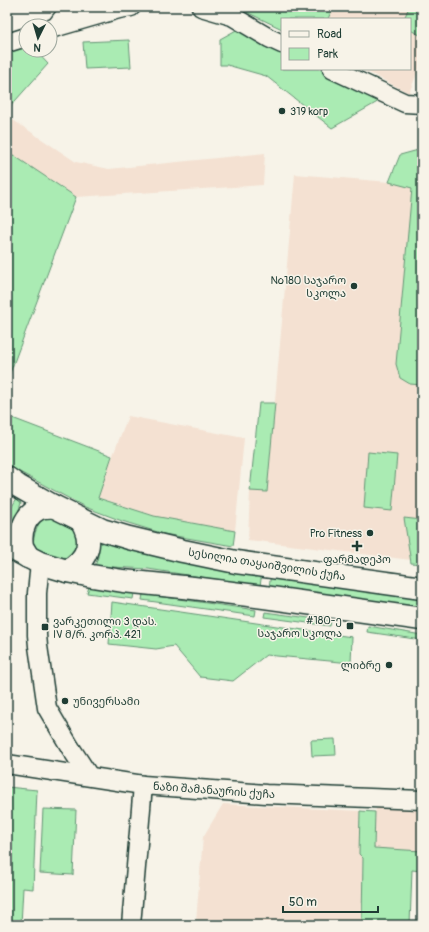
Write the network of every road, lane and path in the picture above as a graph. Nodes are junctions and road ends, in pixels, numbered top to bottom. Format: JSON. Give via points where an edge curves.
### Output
{"nodes":[{"id":1,"x":71,"y":7,"type":"edge"},
{"id":2,"x":131,"y":7,"type":"edge"},
{"id":3,"x":201,"y":7,"type":"edge"},
{"id":4,"x":58,"y":22,"type":"edge"},
{"id":5,"x":58,"y":27,"type":"edge"},
{"id":6,"x":18,"y":40,"type":"edge"},
{"id":7,"x":7,"y":43,"type":"edge"},
{"id":8,"x":281,"y":44,"type":"edge"},
{"id":9,"x":334,"y":70,"type":"edge"},
{"id":10,"x":422,"y":104,"type":"edge"},
{"id":11,"x":7,"y":478,"type":"edge"},
{"id":12,"x":53,"y":506,"type":"junction"},
{"id":13,"x":81,"y":520,"type":"junction"},
{"id":14,"x":7,"y":546,"type":"edge"},
{"id":15,"x":34,"y":560,"type":"junction"},
{"id":16,"x":67,"y":571,"type":"junction"},
{"id":17,"x":422,"y":588,"type":"edge"},
{"id":18,"x":422,"y":619,"type":"edge"},
{"id":19,"x":7,"y":764,"type":"edge"},
{"id":20,"x":88,"y":776,"type":"junction"},
{"id":21,"x":143,"y":785,"type":"junction"},
{"id":22,"x":422,"y":800,"type":"edge"},
{"id":23,"x":131,"y":925,"type":"edge"}],
"edges":[{"from":1,"to":4,"type":"street"},
{"from":2,"to":5,"type":"street"},
{"from":3,"to":8,"type":"street","via":[[232,16]]},
{"from":6,"to":7,"type":"street"},
{"from":9,"to":10,"type":"street","via":[[405,102]]},
{"from":11,"to":12,"type":"main road","name":"სესილია თაყაიშვილის ქუჩა"},
{"from":12,"to":13,"type":"main road","name":"სესილია თაყაიშვილის ქუჩა"},
{"from":12,"to":15,"type":"main road","via":[[32,514],[25,522],[21,533],[22,547]]},
{"from":13,"to":16,"type":"main road","via":[[89,537],[88,547],[80,562]]},
{"from":13,"to":17,"type":"main road","name":"სესილია თაყაიშვილის ქუჩა","via":[[129,538],[236,562]]},
{"from":14,"to":15,"type":"main road"},
{"from":15,"to":16,"type":"main road"},
{"from":15,"to":20,"type":"street","via":[[37,635],[47,708]]},
{"from":16,"to":18,"type":"main road","via":[[123,581]]},
{"from":19,"to":20,"type":"street","name":"ნაზი შამანაურის ქუჩა"},
{"from":20,"to":21,"type":"street","name":"ნაზი შამანაურის ქუჩა"},
{"from":21,"to":22,"type":"street","name":"ნაზი შამანაურის ქუჩა","via":[[266,794]]},
{"from":21,"to":23,"type":"street"}]}
